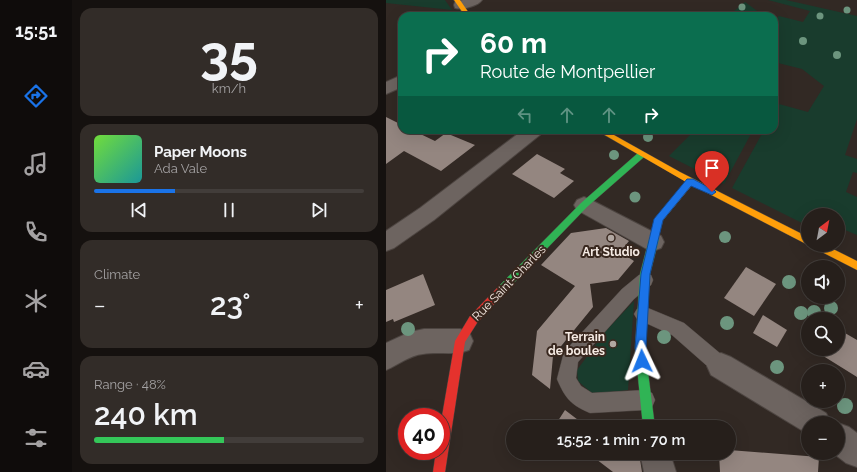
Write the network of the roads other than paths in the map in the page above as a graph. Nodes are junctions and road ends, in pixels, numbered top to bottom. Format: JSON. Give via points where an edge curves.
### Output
{"nodes":[{"id":1,"x":476,"y":0,"type":"edge"},
{"id":2,"x":458,"y":2,"type":"edge"},
{"id":3,"x":465,"y":12,"type":"edge"},
{"id":4,"x":530,"y":134,"type":"edge"},
{"id":5,"x":607,"y":134,"type":"edge"},
{"id":6,"x":641,"y":155,"type":"junction"},
{"id":7,"x":690,"y":182,"type":"junction"},
{"id":8,"x":584,"y":206,"type":"junction"},
{"id":9,"x":801,"y":238,"type":"edge"},
{"id":10,"x":386,"y":242,"type":"edge"},
{"id":11,"x":653,"y":242,"type":"junction"},
{"id":12,"x":830,"y":252,"type":"edge"},
{"id":13,"x":857,"y":266,"type":"edge"},
{"id":14,"x":645,"y":280,"type":"junction"},
{"id":15,"x":643,"y":314,"type":"junction"},
{"id":16,"x":460,"y":341,"type":"junction"},
{"id":17,"x":386,"y":357,"type":"edge"},
{"id":18,"x":721,"y":366,"type":"joint"},
{"id":19,"x":645,"y":400,"type":"junction"},
{"id":20,"x":804,"y":416,"type":"edge"},
{"id":21,"x":648,"y":420,"type":"edge"},
{"id":22,"x":845,"y":443,"type":"edge"},
{"id":23,"x":857,"y":452,"type":"edge"},
{"id":24,"x":657,"y":460,"type":"edge"},
{"id":25,"x":439,"y":472,"type":"edge"},
{"id":26,"x":660,"y":472,"type":"edge"}],
"edges":[{"from":1,"to":2,"type":"street"},
{"from":2,"to":3,"type":"street"},
{"from":4,"to":10,"type":"street","via":[[427,214]]},
{"from":5,"to":6,"type":"street"},
{"from":6,"to":7,"type":"street"},
{"from":6,"to":8,"type":"street","name":"Rue Saint-Charles"},
{"from":7,"to":9,"type":"street"},
{"from":7,"to":11,"type":"street","via":[[659,219]]},
{"from":8,"to":11,"type":"street"},
{"from":8,"to":16,"type":"street","name":"Rue Saint-Charles","via":[[480,311]]},
{"from":11,"to":14,"type":"street"},
{"from":12,"to":13,"type":"street"},
{"from":14,"to":15,"type":"street"},
{"from":14,"to":19,"type":"lane","via":[[628,294],[570,358],[566,379],[574,393],[590,403]]},
{"from":15,"to":18,"type":"lane","via":[[678,330]]},
{"from":15,"to":19,"type":"street","via":[[640,348]]},
{"from":16,"to":17,"type":"street","via":[[424,340],[410,344]]},
{"from":16,"to":25,"type":"street","name":"Rue Saint-Charles"},
{"from":18,"to":20,"type":"street"},
{"from":19,"to":21,"type":"street"},
{"from":22,"to":23,"type":"street"},
{"from":24,"to":26,"type":"street"}]}
